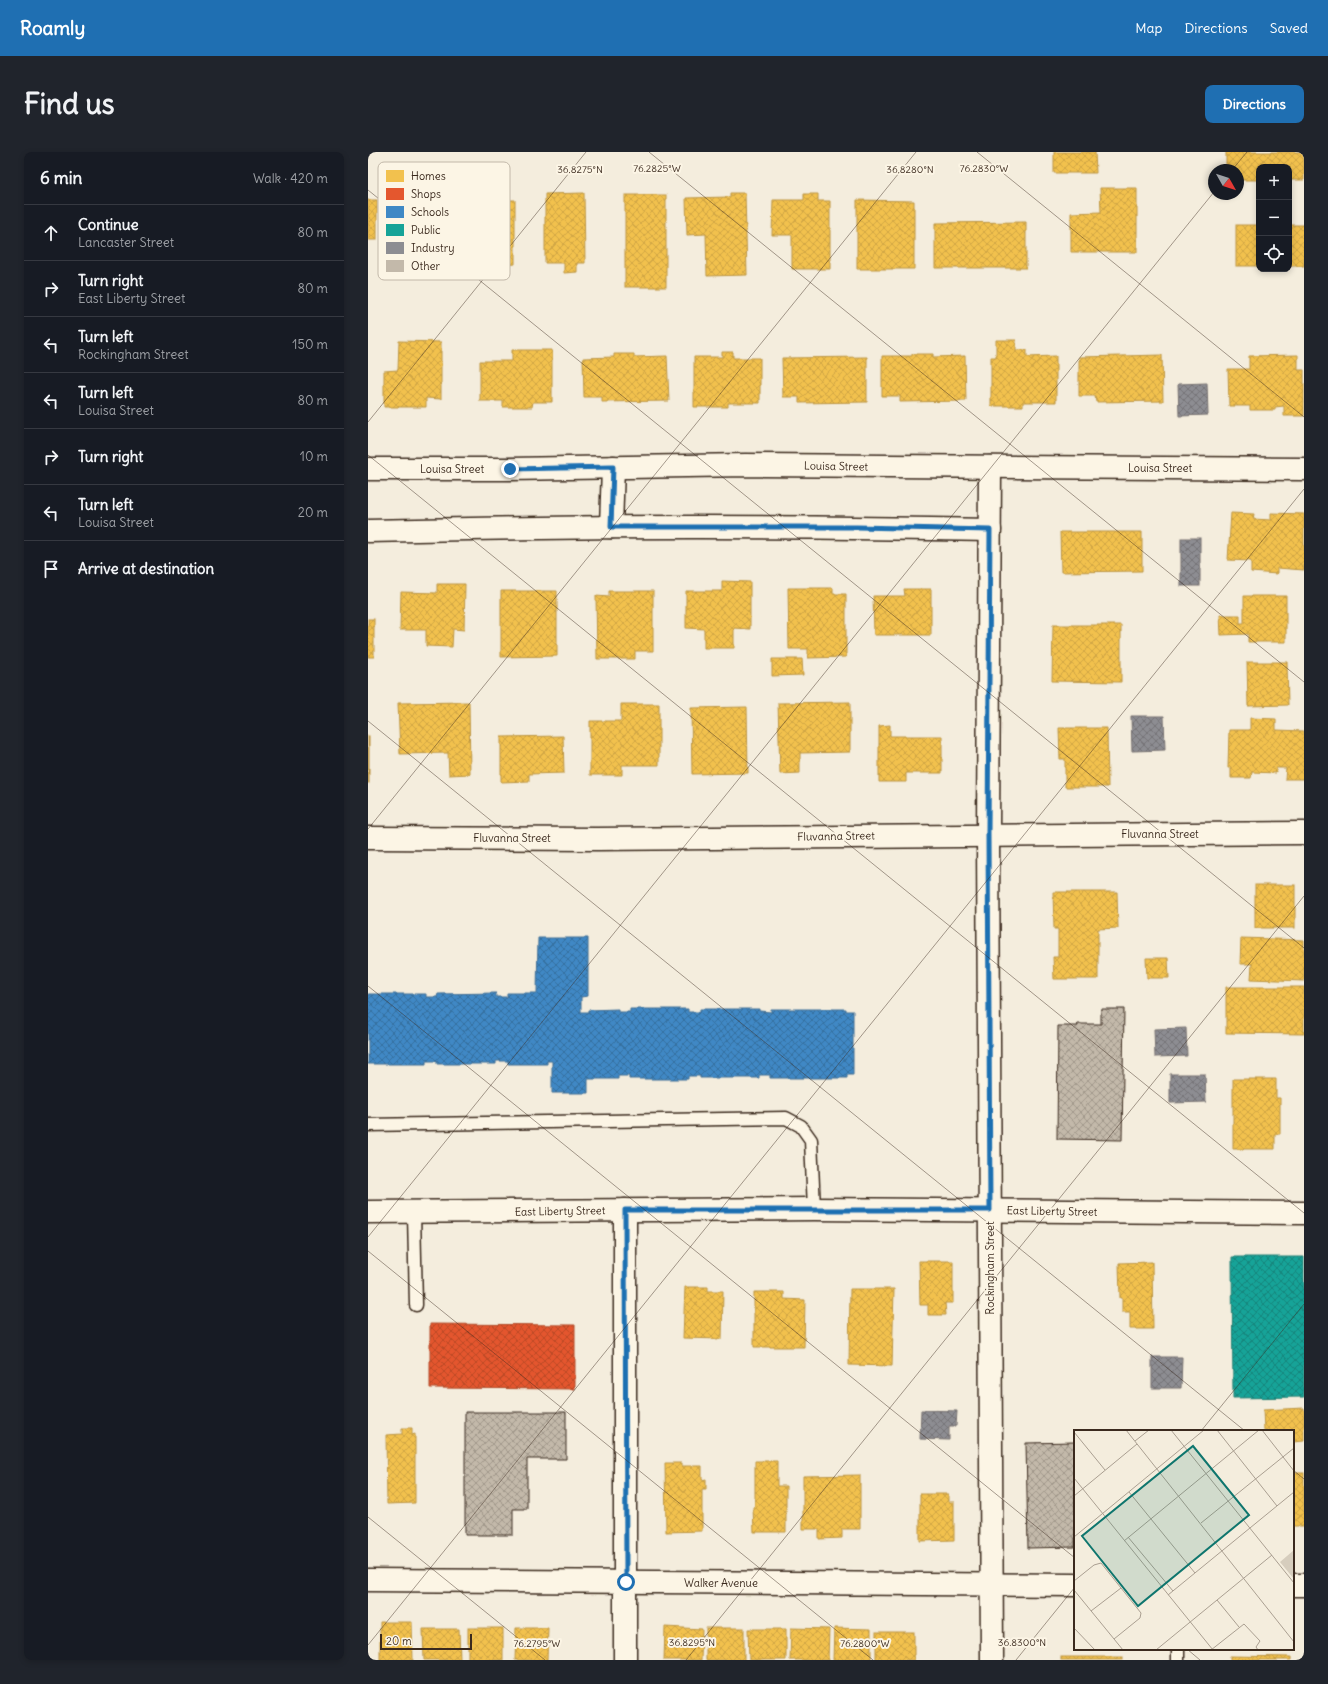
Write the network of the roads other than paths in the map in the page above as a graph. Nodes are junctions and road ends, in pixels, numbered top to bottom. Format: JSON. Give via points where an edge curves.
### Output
{"nodes":[{"id":1,"x":613,"y":467,"type":"junction"},
{"id":2,"x":990,"y":467,"type":"junction"},
{"id":3,"x":368,"y":469,"type":"edge"},
{"id":4,"x":1304,"y":469,"type":"edge"},
{"id":5,"x":611,"y":527,"type":"junction"},
{"id":6,"x":990,"y":530,"type":"junction"},
{"id":7,"x":368,"y":531,"type":"edge"},
{"id":8,"x":1304,"y":833,"type":"edge"},
{"id":9,"x":988,"y":834,"type":"junction"},
{"id":10,"x":368,"y":838,"type":"edge"},
{"id":11,"x":368,"y":1125,"type":"edge"},
{"id":12,"x":814,"y":1209,"type":"junction"},
{"id":13,"x":625,"y":1210,"type":"junction"},
{"id":14,"x":990,"y":1210,"type":"junction"},
{"id":15,"x":368,"y":1212,"type":"edge"},
{"id":16,"x":414,"y":1213,"type":"junction"},
{"id":17,"x":1304,"y":1213,"type":"edge"},
{"id":18,"x":416,"y":1305,"type":"dead end"},
{"id":19,"x":368,"y":1580,"type":"edge"},
{"id":20,"x":626,"y":1582,"type":"junction"},
{"id":21,"x":990,"y":1585,"type":"junction"},
{"id":22,"x":1074,"y":1585,"type":"edge"},
{"id":23,"x":626,"y":1660,"type":"edge"},
{"id":24,"x":992,"y":1660,"type":"edge"}],
"edges":[{"from":1,"to":2,"type":"street","name":"Louisa Street"},
{"from":1,"to":3,"type":"street","name":"Louisa Street"},
{"from":1,"to":5,"type":"street"},
{"from":2,"to":4,"type":"street","name":"Louisa Street"},
{"from":2,"to":6,"type":"street","name":"Rockingham Street"},
{"from":5,"to":6,"type":"street"},
{"from":5,"to":7,"type":"street"},
{"from":6,"to":9,"type":"street","name":"Rockingham Street"},
{"from":8,"to":9,"type":"street","name":"Fluvanna Street"},
{"from":9,"to":10,"type":"street","name":"Fluvanna Street","via":[[597,839]]},
{"from":9,"to":14,"type":"street","name":"Rockingham Street"},
{"from":11,"to":12,"type":"lane","via":[[786,1118],[801,1126],[811,1140]]},
{"from":12,"to":13,"type":"street","name":"East Liberty Street"},
{"from":12,"to":14,"type":"street","name":"East Liberty Street"},
{"from":13,"to":16,"type":"street","name":"East Liberty Street"},
{"from":13,"to":20,"type":"street"},
{"from":14,"to":17,"type":"street","name":"East Liberty Street"},
{"from":14,"to":21,"type":"street","name":"Rockingham Street"},
{"from":15,"to":16,"type":"street","name":"East Liberty Street"},
{"from":16,"to":18,"type":"lane"},
{"from":19,"to":20,"type":"street","name":"Walker Avenue"},
{"from":20,"to":21,"type":"street","name":"Walker Avenue"},
{"from":20,"to":23,"type":"street"},
{"from":21,"to":22,"type":"street","name":"Walker Avenue"},
{"from":21,"to":24,"type":"street","name":"Rockingham Street"}]}
